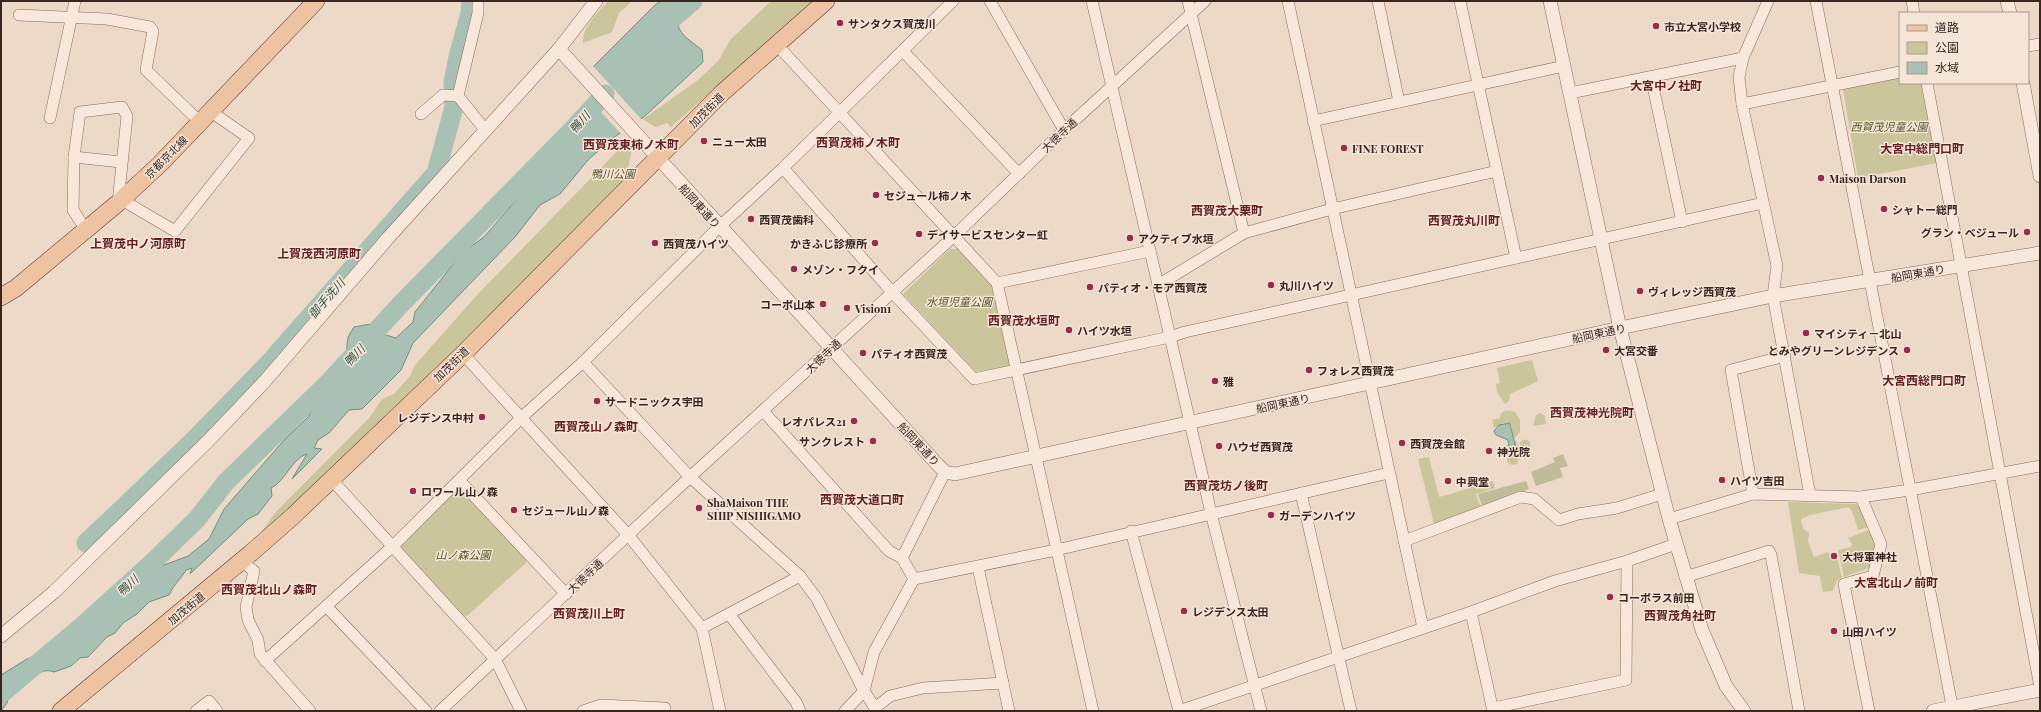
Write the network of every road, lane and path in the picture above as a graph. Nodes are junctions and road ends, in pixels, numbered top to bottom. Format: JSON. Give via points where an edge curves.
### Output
{"nodes":[{"id":1,"x":75,"y":1,"type":"edge"},
{"id":2,"x":316,"y":1,"type":"edge"},
{"id":3,"x":478,"y":1,"type":"edge"},
{"id":4,"x":596,"y":1,"type":"edge"},
{"id":5,"x":826,"y":1,"type":"edge"},
{"id":6,"x":953,"y":1,"type":"edge"},
{"id":7,"x":990,"y":1,"type":"edge"},
{"id":8,"x":1092,"y":1,"type":"edge"},
{"id":9,"x":1188,"y":1,"type":"edge"},
{"id":10,"x":1205,"y":1,"type":"edge"},
{"id":11,"x":1288,"y":1,"type":"edge"},
{"id":12,"x":1378,"y":1,"type":"edge"},
{"id":13,"x":1460,"y":1,"type":"edge"},
{"id":14,"x":1550,"y":1,"type":"edge"},
{"id":15,"x":1768,"y":1,"type":"edge"},
{"id":16,"x":1816,"y":1,"type":"edge"},
{"id":17,"x":1912,"y":1,"type":"edge"},
{"id":18,"x":2007,"y":1,"type":"edge"},
{"id":19,"x":1914,"y":12,"type":"edge"},
{"id":20,"x":2010,"y":12,"type":"edge"},
{"id":21,"x":1191,"y":14,"type":"junction"},
{"id":22,"x":19,"y":15,"type":"dead end"},
{"id":23,"x":72,"y":16,"type":"junction"},
{"id":24,"x":2040,"y":44,"type":"edge"},
{"id":25,"x":778,"y":46,"type":"junction"},
{"id":26,"x":2029,"y":46,"type":"edge"},
{"id":27,"x":559,"y":49,"type":"junction"},
{"id":28,"x":902,"y":51,"type":"junction"},
{"id":29,"x":1743,"y":58,"type":"junction"},
{"id":30,"x":1564,"y":66,"type":"junction"},
{"id":31,"x":1899,"y":72,"type":"edge"},
{"id":32,"x":1651,"y":77,"type":"junction"},
{"id":33,"x":1478,"y":84,"type":"junction"},
{"id":34,"x":1927,"y":84,"type":"edge"},
{"id":35,"x":2023,"y":84,"type":"edge"},
{"id":36,"x":1833,"y":86,"type":"junction"},
{"id":37,"x":1110,"y":87,"type":"junction"},
{"id":38,"x":1570,"y":93,"type":"junction"},
{"id":39,"x":458,"y":96,"type":"junction"},
{"id":40,"x":1399,"y":102,"type":"junction"},
{"id":41,"x":1742,"y":104,"type":"junction"},
{"id":42,"x":838,"y":112,"type":"junction"},
{"id":43,"x":421,"y":114,"type":"dead end"},
{"id":44,"x":205,"y":117,"type":"junction"},
{"id":45,"x":50,"y":118,"type":"dead end"},
{"id":46,"x":1313,"y":121,"type":"junction"},
{"id":47,"x":1064,"y":130,"type":"junction"},
{"id":48,"x":486,"y":131,"type":"junction"},
{"id":49,"x":74,"y":158,"type":"junction"},
{"id":50,"x":658,"y":158,"type":"junction"},
{"id":51,"x":121,"y":162,"type":"junction"},
{"id":52,"x":783,"y":168,"type":"junction"},
{"id":53,"x":1497,"y":171,"type":"junction"},
{"id":54,"x":1019,"y":174,"type":"junction"},
{"id":55,"x":2040,"y":176,"type":"edge"},
{"id":56,"x":120,"y":202,"type":"junction"},
{"id":57,"x":1763,"y":203,"type":"junction"},
{"id":58,"x":1332,"y":210,"type":"junction"},
{"id":59,"x":1682,"y":222,"type":"junction"},
{"id":60,"x":719,"y":227,"type":"junction"},
{"id":61,"x":86,"y":230,"type":"junction"},
{"id":62,"x":1244,"y":233,"type":"junction"},
{"id":63,"x":953,"y":237,"type":"junction"},
{"id":64,"x":1602,"y":238,"type":"junction"},
{"id":65,"x":1150,"y":251,"type":"junction"},
{"id":66,"x":2040,"y":253,"type":"edge"},
{"id":67,"x":1516,"y":258,"type":"junction"},
{"id":68,"x":1961,"y":265,"type":"junction"},
{"id":69,"x":1870,"y":281,"type":"junction"},
{"id":70,"x":997,"y":283,"type":"junction"},
{"id":71,"x":1158,"y":285,"type":"junction"},
{"id":72,"x":892,"y":292,"type":"junction"},
{"id":73,"x":1351,"y":296,"type":"junction"},
{"id":74,"x":1773,"y":296,"type":"junction"},
{"id":75,"x":1,"y":297,"type":"edge"},
{"id":76,"x":1620,"y":328,"type":"junction"},
{"id":77,"x":1170,"y":337,"type":"junction"},
{"id":78,"x":831,"y":349,"type":"junction"},
{"id":79,"x":463,"y":354,"type":"junction"},
{"id":80,"x":1785,"y":356,"type":"junction"},
{"id":81,"x":583,"y":362,"type":"junction"},
{"id":82,"x":1016,"y":369,"type":"junction"},
{"id":83,"x":1369,"y":384,"type":"junction"},
{"id":84,"x":763,"y":411,"type":"junction"},
{"id":85,"x":522,"y":417,"type":"junction"},
{"id":86,"x":1191,"y":423,"type":"junction"},
{"id":87,"x":1036,"y":458,"type":"junction"},
{"id":88,"x":2040,"y":466,"type":"edge"},
{"id":89,"x":945,"y":472,"type":"junction"},
{"id":90,"x":1389,"y":473,"type":"junction"},
{"id":91,"x":2000,"y":475,"type":"junction"},
{"id":92,"x":690,"y":477,"type":"junction"},
{"id":93,"x":332,"y":480,"type":"junction"},
{"id":94,"x":458,"y":480,"type":"junction"},
{"id":95,"x":1910,"y":490,"type":"junction"},
{"id":96,"x":1301,"y":493,"type":"junction"},
{"id":97,"x":1662,"y":494,"type":"junction"},
{"id":98,"x":1753,"y":494,"type":"junction"},
{"id":99,"x":1810,"y":495,"type":"junction"},
{"id":100,"x":1861,"y":497,"type":"junction"},
{"id":101,"x":1211,"y":513,"type":"junction"},
{"id":102,"x":1669,"y":519,"type":"junction"},
{"id":103,"x":1131,"y":531,"type":"junction"},
{"id":104,"x":629,"y":536,"type":"junction"},
{"id":105,"x":1404,"y":541,"type":"junction"},
{"id":106,"x":1676,"y":544,"type":"junction"},
{"id":107,"x":393,"y":546,"type":"junction"},
{"id":108,"x":1056,"y":550,"type":"junction"},
{"id":109,"x":902,"y":558,"type":"junction"},
{"id":110,"x":1627,"y":561,"type":"junction"},
{"id":111,"x":248,"y":566,"type":"junction"},
{"id":112,"x":978,"y":567,"type":"junction"},
{"id":113,"x":800,"y":576,"type":"junction"},
{"id":114,"x":1685,"y":577,"type":"junction"},
{"id":115,"x":914,"y":579,"type":"junction"},
{"id":116,"x":566,"y":594,"type":"junction"},
{"id":117,"x":326,"y":606,"type":"junction"},
{"id":118,"x":1471,"y":612,"type":"junction"},
{"id":119,"x":729,"y":614,"type":"junction"},
{"id":120,"x":702,"y":628,"type":"junction"},
{"id":121,"x":1423,"y":628,"type":"junction"},
{"id":122,"x":1,"y":636,"type":"edge"},
{"id":123,"x":1339,"y":657,"type":"junction"},
{"id":124,"x":495,"y":659,"type":"junction"},
{"id":125,"x":265,"y":661,"type":"junction"},
{"id":126,"x":1003,"y":683,"type":"junction"},
{"id":127,"x":1255,"y":686,"type":"junction"},
{"id":128,"x":2040,"y":687,"type":"edge"},
{"id":129,"x":2040,"y":690,"type":"edge"},
{"id":130,"x":864,"y":691,"type":"junction"},
{"id":131,"x":876,"y":709,"type":"edge"},
{"id":132,"x":1952,"y":709,"type":"edge"},
{"id":133,"x":1493,"y":710,"type":"edge"},
{"id":134,"x":61,"y":711,"type":"edge"},
{"id":135,"x":196,"y":711,"type":"edge"},
{"id":136,"x":217,"y":711,"type":"edge"},
{"id":137,"x":310,"y":711,"type":"edge"},
{"id":138,"x":426,"y":711,"type":"edge"},
{"id":139,"x":440,"y":711,"type":"edge"},
{"id":140,"x":521,"y":711,"type":"edge"},
{"id":141,"x":583,"y":711,"type":"edge"},
{"id":142,"x":665,"y":711,"type":"edge"},
{"id":143,"x":720,"y":711,"type":"edge"},
{"id":144,"x":800,"y":711,"type":"edge"},
{"id":145,"x":845,"y":711,"type":"edge"},
{"id":146,"x":1009,"y":711,"type":"edge"},
{"id":147,"x":1094,"y":711,"type":"edge"},
{"id":148,"x":1179,"y":711,"type":"edge"},
{"id":149,"x":1261,"y":711,"type":"edge"},
{"id":150,"x":1351,"y":711,"type":"edge"},
{"id":151,"x":1744,"y":711,"type":"edge"},
{"id":152,"x":1799,"y":711,"type":"edge"},
{"id":153,"x":1869,"y":711,"type":"edge"},
{"id":154,"x":1934,"y":711,"type":"edge"}],
"edges":[{"from":1,"to":23,"type":"street"},
{"from":2,"to":44,"type":"main road","name":"京都京北線"},
{"from":3,"to":39,"type":"street","via":[[478,13]]},
{"from":4,"to":27,"type":"street"},
{"from":5,"to":25,"type":"main road","name":"加茂街道"},
{"from":6,"to":28,"type":"street"},
{"from":7,"to":47,"type":"street"},
{"from":8,"to":37,"type":"street"},
{"from":9,"to":21,"type":"street"},
{"from":10,"to":21,"type":"street","name":"大徳寺通"},
{"from":11,"to":46,"type":"street"},
{"from":12,"to":40,"type":"street"},
{"from":13,"to":33,"type":"street"},
{"from":14,"to":30,"type":"street"},
{"from":15,"to":29,"type":"street"},
{"from":16,"to":36,"type":"street"},
{"from":17,"to":19,"type":"street"},
{"from":18,"to":20,"type":"street"},
{"from":21,"to":37,"type":"street","name":"大徳寺通"},
{"from":21,"to":62,"type":"street"},
{"from":22,"to":23,"type":"street"},
{"from":23,"to":44,"type":"street","via":[[150,27],[154,31],[146,70]]},
{"from":23,"to":45,"type":"street"},
{"from":24,"to":26,"type":"street"},
{"from":25,"to":42,"type":"street"},
{"from":25,"to":50,"type":"main road","name":"加茂街道","via":[[722,93]]},
{"from":27,"to":48,"type":"street"},
{"from":27,"to":50,"type":"street","name":"船岡東通り"},
{"from":28,"to":42,"type":"street"},
{"from":28,"to":54,"type":"street"},
{"from":29,"to":32,"type":"street"},
{"from":29,"to":41,"type":"street","via":[[1739,77]]},
{"from":30,"to":33,"type":"street"},
{"from":30,"to":38,"type":"street"},
{"from":31,"to":36,"type":"street"},
{"from":32,"to":38,"type":"street"},
{"from":32,"to":59,"type":"street"},
{"from":33,"to":40,"type":"street"},
{"from":33,"to":53,"type":"street"},
{"from":34,"to":68,"type":"street"},
{"from":35,"to":55,"type":"street"},
{"from":36,"to":41,"type":"street"},
{"from":36,"to":69,"type":"street"},
{"from":37,"to":47,"type":"street","name":"大徳寺通"},
{"from":37,"to":65,"type":"street"},
{"from":38,"to":64,"type":"street"},
{"from":39,"to":43,"type":"street","via":[[443,95]]},
{"from":39,"to":48,"type":"street"},
{"from":40,"to":46,"type":"street"},
{"from":41,"to":57,"type":"street"},
{"from":42,"to":52,"type":"street"},
{"from":42,"to":63,"type":"street"},
{"from":44,"to":56,"type":"main road","name":"京都京北線"},
{"from":44,"to":56,"type":"street","via":[[248,138],[175,231]]},
{"from":46,"to":58,"type":"street"},
{"from":47,"to":54,"type":"street","name":"大徳寺通"},
{"from":48,"to":122,"type":"street","via":[[388,238],[265,381],[209,440],[54,592]]},
{"from":49,"to":51,"type":"street"},
{"from":49,"to":51,"type":"street","via":[[80,112],[122,107],[127,116]]},
{"from":49,"to":61,"type":"street","via":[[72,210]]},
{"from":50,"to":60,"type":"street","name":"船岡東通り"},
{"from":50,"to":79,"type":"main road","name":"加茂街道"},
{"from":51,"to":56,"type":"street"},
{"from":52,"to":60,"type":"street"},
{"from":52,"to":72,"type":"street"},
{"from":53,"to":58,"type":"street"},
{"from":53,"to":67,"type":"street"},
{"from":54,"to":63,"type":"street","name":"大徳寺通"},
{"from":56,"to":61,"type":"main road","name":"京都京北線"},
{"from":57,"to":59,"type":"street"},
{"from":57,"to":74,"type":"street","via":[[1777,266]]},
{"from":58,"to":62,"type":"street"},
{"from":58,"to":73,"type":"street"},
{"from":59,"to":64,"type":"street"},
{"from":60,"to":78,"type":"street","name":"船岡東通り"},
{"from":60,"to":81,"type":"street"},
{"from":61,"to":75,"type":"main road","name":"京都京北線","via":[[16,288]]},
{"from":62,"to":71,"type":"street"},
{"from":63,"to":70,"type":"street"},
{"from":63,"to":72,"type":"street","name":"大徳寺通"},
{"from":64,"to":67,"type":"street"},
{"from":64,"to":76,"type":"street"},
{"from":65,"to":70,"type":"street"},
{"from":65,"to":71,"type":"street"},
{"from":66,"to":68,"type":"street","name":"船岡東通り"},
{"from":67,"to":73,"type":"street"},
{"from":68,"to":69,"type":"street","name":"船岡東通り"},
{"from":68,"to":91,"type":"street"},
{"from":69,"to":74,"type":"street","name":"船岡東通り"},
{"from":69,"to":95,"type":"street"},
{"from":70,"to":82,"type":"street"},
{"from":71,"to":77,"type":"street"},
{"from":72,"to":78,"type":"street","name":"大徳寺通"},
{"from":72,"to":82,"type":"street","via":[[974,379]]},
{"from":73,"to":77,"type":"street"},
{"from":73,"to":83,"type":"street"},
{"from":74,"to":76,"type":"street","name":"船岡東通り"},
{"from":74,"to":80,"type":"street"},
{"from":76,"to":83,"type":"street","name":"船岡東通り"},
{"from":76,"to":97,"type":"street"},
{"from":77,"to":82,"type":"street"},
{"from":77,"to":86,"type":"street"},
{"from":78,"to":84,"type":"street","name":"大徳寺通"},
{"from":78,"to":89,"type":"street","name":"船岡東通り"},
{"from":79,"to":85,"type":"street"},
{"from":79,"to":93,"type":"main road","name":"加茂街道"},
{"from":80,"to":98,"type":"street","via":[[1731,370]]},
{"from":80,"to":99,"type":"street"},
{"from":81,"to":85,"type":"street"},
{"from":81,"to":92,"type":"street"},
{"from":82,"to":87,"type":"street"},
{"from":83,"to":86,"type":"street","name":"船岡東通り"},
{"from":83,"to":90,"type":"street"},
{"from":84,"to":92,"type":"street","name":"大徳寺通"},
{"from":84,"to":109,"type":"street","via":[[889,551]]},
{"from":85,"to":94,"type":"street"},
{"from":85,"to":104,"type":"street"},
{"from":86,"to":87,"type":"street","name":"船岡東通り"},
{"from":86,"to":101,"type":"street"},
{"from":87,"to":89,"type":"street","name":"船岡東通り","via":[[967,473]]},
{"from":87,"to":108,"type":"street"},
{"from":88,"to":91,"type":"street"},
{"from":89,"to":109,"type":"street"},
{"from":90,"to":96,"type":"street"},
{"from":90,"to":105,"type":"street"},
{"from":91,"to":95,"type":"street"},
{"from":91,"to":128,"type":"street"},
{"from":92,"to":104,"type":"street","name":"大徳寺通"},
{"from":92,"to":113,"type":"street"},
{"from":93,"to":107,"type":"street"},
{"from":93,"to":111,"type":"main road","name":"加茂街道","via":[[261,545]]},
{"from":94,"to":107,"type":"street"},
{"from":94,"to":116,"type":"street"},
{"from":95,"to":100,"type":"street"},
{"from":95,"to":132,"type":"street"},
{"from":96,"to":101,"type":"street"},
{"from":96,"to":123,"type":"street"},
{"from":97,"to":102,"type":"street"},
{"from":97,"to":105,"type":"street","via":[[1617,508],[1578,514],[1559,520],[1534,499],[1521,497]]},
{"from":98,"to":99,"type":"street"},
{"from":98,"to":102,"type":"street"},
{"from":99,"to":100,"type":"street"},
{"from":100,"to":153,"type":"street","via":[[1881,544],[1873,576],[1844,584]]},
{"from":101,"to":103,"type":"street"},
{"from":101,"to":127,"type":"street"},
{"from":102,"to":106,"type":"street"},
{"from":103,"to":108,"type":"street"},
{"from":103,"to":148,"type":"street"},
{"from":104,"to":116,"type":"street","name":"大徳寺通"},
{"from":104,"to":120,"type":"street"},
{"from":105,"to":121,"type":"street"},
{"from":106,"to":110,"type":"street"},
{"from":106,"to":114,"type":"street"},
{"from":107,"to":117,"type":"street"},
{"from":107,"to":124,"type":"street"},
{"from":108,"to":112,"type":"street"},
{"from":108,"to":147,"type":"street"},
{"from":109,"to":115,"type":"street"},
{"from":110,"to":118,"type":"street","via":[[1555,581]]},
{"from":110,"to":133,"type":"street","via":[[1626,680]]},
{"from":111,"to":125,"type":"street","via":[[248,620]]},
{"from":111,"to":134,"type":"main road","name":"加茂街道"},
{"from":112,"to":115,"type":"street"},
{"from":112,"to":126,"type":"street"},
{"from":113,"to":119,"type":"street"},
{"from":113,"to":130,"type":"street","via":[[817,599]]},
{"from":114,"to":151,"type":"street","via":[[1702,630],[1726,686]]},
{"from":114,"to":152,"type":"street","via":[[1769,551]]},
{"from":115,"to":130,"type":"street","via":[[874,652]]},
{"from":116,"to":124,"type":"street","name":"大徳寺通"},
{"from":117,"to":125,"type":"street"},
{"from":117,"to":138,"type":"street"},
{"from":118,"to":121,"type":"street"},
{"from":118,"to":133,"type":"street"},
{"from":119,"to":120,"type":"street"},
{"from":119,"to":144,"type":"street","via":[[796,702]]},
{"from":120,"to":143,"type":"street"},
{"from":121,"to":123,"type":"street"},
{"from":123,"to":127,"type":"street"},
{"from":123,"to":150,"type":"street"},
{"from":124,"to":139,"type":"street","name":"大徳寺通"},
{"from":124,"to":140,"type":"street"},
{"from":125,"to":137,"type":"street"},
{"from":126,"to":131,"type":"street","via":[[923,688],[890,696]]},
{"from":126,"to":146,"type":"street"},
{"from":127,"to":148,"type":"street"},
{"from":127,"to":149,"type":"street"},
{"from":129,"to":132,"type":"street"},
{"from":130,"to":131,"type":"street"},
{"from":130,"to":145,"type":"street"},
{"from":132,"to":154,"type":"street"},
{"from":135,"to":136,"type":"street","via":[[209,701]]},
{"from":141,"to":142,"type":"street","via":[[601,706],[665,708]]}]}
